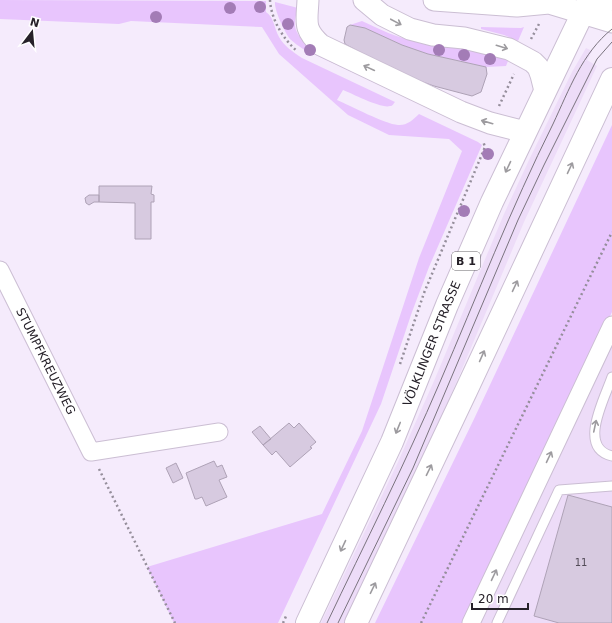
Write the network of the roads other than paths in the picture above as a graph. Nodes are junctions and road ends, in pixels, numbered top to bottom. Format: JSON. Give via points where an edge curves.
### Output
{"nodes":[{"id":1,"x":308,"y":0,"type":"edge"},
{"id":2,"x":364,"y":0,"type":"edge"},
{"id":3,"x":434,"y":0,"type":"edge"},
{"id":4,"x":610,"y":0,"type":"edge"},
{"id":5,"x":456,"y":1,"type":"edge"},
{"id":6,"x":553,"y":1,"type":"edge"},
{"id":7,"x":505,"y":2,"type":"edge"},
{"id":8,"x":586,"y":6,"type":"edge"},
{"id":9,"x":612,"y":22,"type":"edge"},
{"id":10,"x":612,"y":79,"type":"edge"},
{"id":11,"x":545,"y":90,"type":"junction"},
{"id":12,"x":525,"y":132,"type":"junction"},
{"id":13,"x":0,"y":270,"type":"edge"},
{"id":14,"x":611,"y":329,"type":"edge"},
{"id":15,"x":612,"y":377,"type":"edge"},
{"id":16,"x":219,"y":432,"type":"dead end"},
{"id":17,"x":612,"y":456,"type":"edge"},
{"id":18,"x":612,"y":486,"type":"edge"},
{"id":19,"x":307,"y":623,"type":"edge"},
{"id":20,"x":356,"y":623,"type":"edge"},
{"id":21,"x":472,"y":623,"type":"edge"},
{"id":22,"x":496,"y":623,"type":"edge"}],
"edges":[{"from":12,"to":1,"type":"street","one_way":true,"via":[[467,115],[321,45],[307,27]]},
{"from":2,"to":11,"type":"street","one_way":true,"via":[[382,15],[410,29],[509,49],[538,67]]},
{"from":3,"to":5,"type":"street"},
{"from":4,"to":8,"type":"street"},
{"from":5,"to":7,"type":"street"},
{"from":6,"to":7,"type":"street","via":[[522,6]]},
{"from":6,"to":8,"type":"street"},
{"from":8,"to":9,"type":"street"},
{"from":8,"to":11,"type":"main road","name":"VÖLKLINGER STRASSE","number":"B 1"},
{"from":20,"to":10,"type":"main road","one_way":true},
{"from":11,"to":12,"type":"main road","name":"VÖLKLINGER STRASSE","number":"B 1"},
{"from":12,"to":19,"type":"main road","name":"VÖLKLINGER STRASSE","number":"B 1","one_way":true,"via":[[447,305],[392,442]]},
{"from":13,"to":16,"type":"street","name":"STUMPFKREUZWEG","via":[[91,452]]},
{"from":21,"to":14,"type":"street","one_way":true},
{"from":17,"to":15,"type":"lane","one_way":true,"via":[[603,452],[594,440],[595,423]]},
{"from":18,"to":22,"type":"lane","via":[[559,490]]}]}
